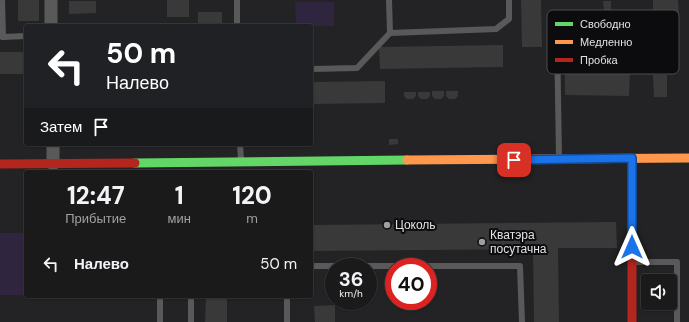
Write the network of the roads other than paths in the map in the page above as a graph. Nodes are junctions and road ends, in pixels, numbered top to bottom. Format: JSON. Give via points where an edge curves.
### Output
{"nodes":[{"id":1,"x":2,"y":0,"type":"edge"},
{"id":2,"x":51,"y":0,"type":"edge"},
{"id":3,"x":237,"y":0,"type":"edge"},
{"id":4,"x":389,"y":0,"type":"edge"},
{"id":5,"x":509,"y":0,"type":"edge"},
{"id":6,"x":51,"y":24,"type":"edge"},
{"id":7,"x":237,"y":24,"type":"edge"},
{"id":8,"x":390,"y":33,"type":"junction"},
{"id":9,"x":24,"y":36,"type":"edge"},
{"id":10,"x":1,"y":37,"type":"edge"},
{"id":11,"x":313,"y":69,"type":"edge"},
{"id":12,"x":557,"y":74,"type":"edge"},
{"id":13,"x":53,"y":146,"type":"edge"},
{"id":14,"x":240,"y":146,"type":"edge"},
{"id":15,"x":632,"y":158,"type":"junction"},
{"id":16,"x":689,"y":158,"type":"edge"},
{"id":17,"x":558,"y":159,"type":"junction"},
{"id":18,"x":241,"y":162,"type":"junction"},
{"id":19,"x":0,"y":164,"type":"edge"},
{"id":20,"x":53,"y":164,"type":"junction"},
{"id":21,"x":632,"y":262,"type":"junction"},
{"id":22,"x":313,"y":266,"type":"edge"},
{"id":23,"x":160,"y":298,"type":"edge"},
{"id":24,"x":191,"y":298,"type":"edge"},
{"id":25,"x":287,"y":298,"type":"edge"},
{"id":26,"x":160,"y":322,"type":"edge"},
{"id":27,"x":191,"y":322,"type":"edge"},
{"id":28,"x":287,"y":322,"type":"edge"},
{"id":29,"x":522,"y":322,"type":"edge"},
{"id":30,"x":632,"y":322,"type":"edge"},
{"id":31,"x":677,"y":322,"type":"edge"}],
"edges":[{"from":1,"to":10,"type":"lane"},
{"from":2,"to":6,"type":"street"},
{"from":3,"to":7,"type":"lane"},
{"from":4,"to":8,"type":"lane"},
{"from":5,"to":8,"type":"lane","via":[[509,19],[496,29]]},
{"from":8,"to":11,"type":"lane","via":[[357,68]]},
{"from":9,"to":10,"type":"lane"},
{"from":12,"to":17,"type":"lane"},
{"from":13,"to":20,"type":"street"},
{"from":14,"to":18,"type":"lane"},
{"from":15,"to":16,"type":"street"},
{"from":15,"to":17,"type":"street"},
{"from":15,"to":21,"type":"street"},
{"from":17,"to":18,"type":"street"},
{"from":18,"to":20,"type":"street","via":[[159,165]]},
{"from":19,"to":20,"type":"street"},
{"from":21,"to":30,"type":"street"},
{"from":21,"to":31,"type":"lane","via":[[677,262]]},
{"from":22,"to":29,"type":"lane","via":[[520,266]]},
{"from":23,"to":26,"type":"lane"},
{"from":24,"to":27,"type":"lane"},
{"from":25,"to":28,"type":"lane"}]}
